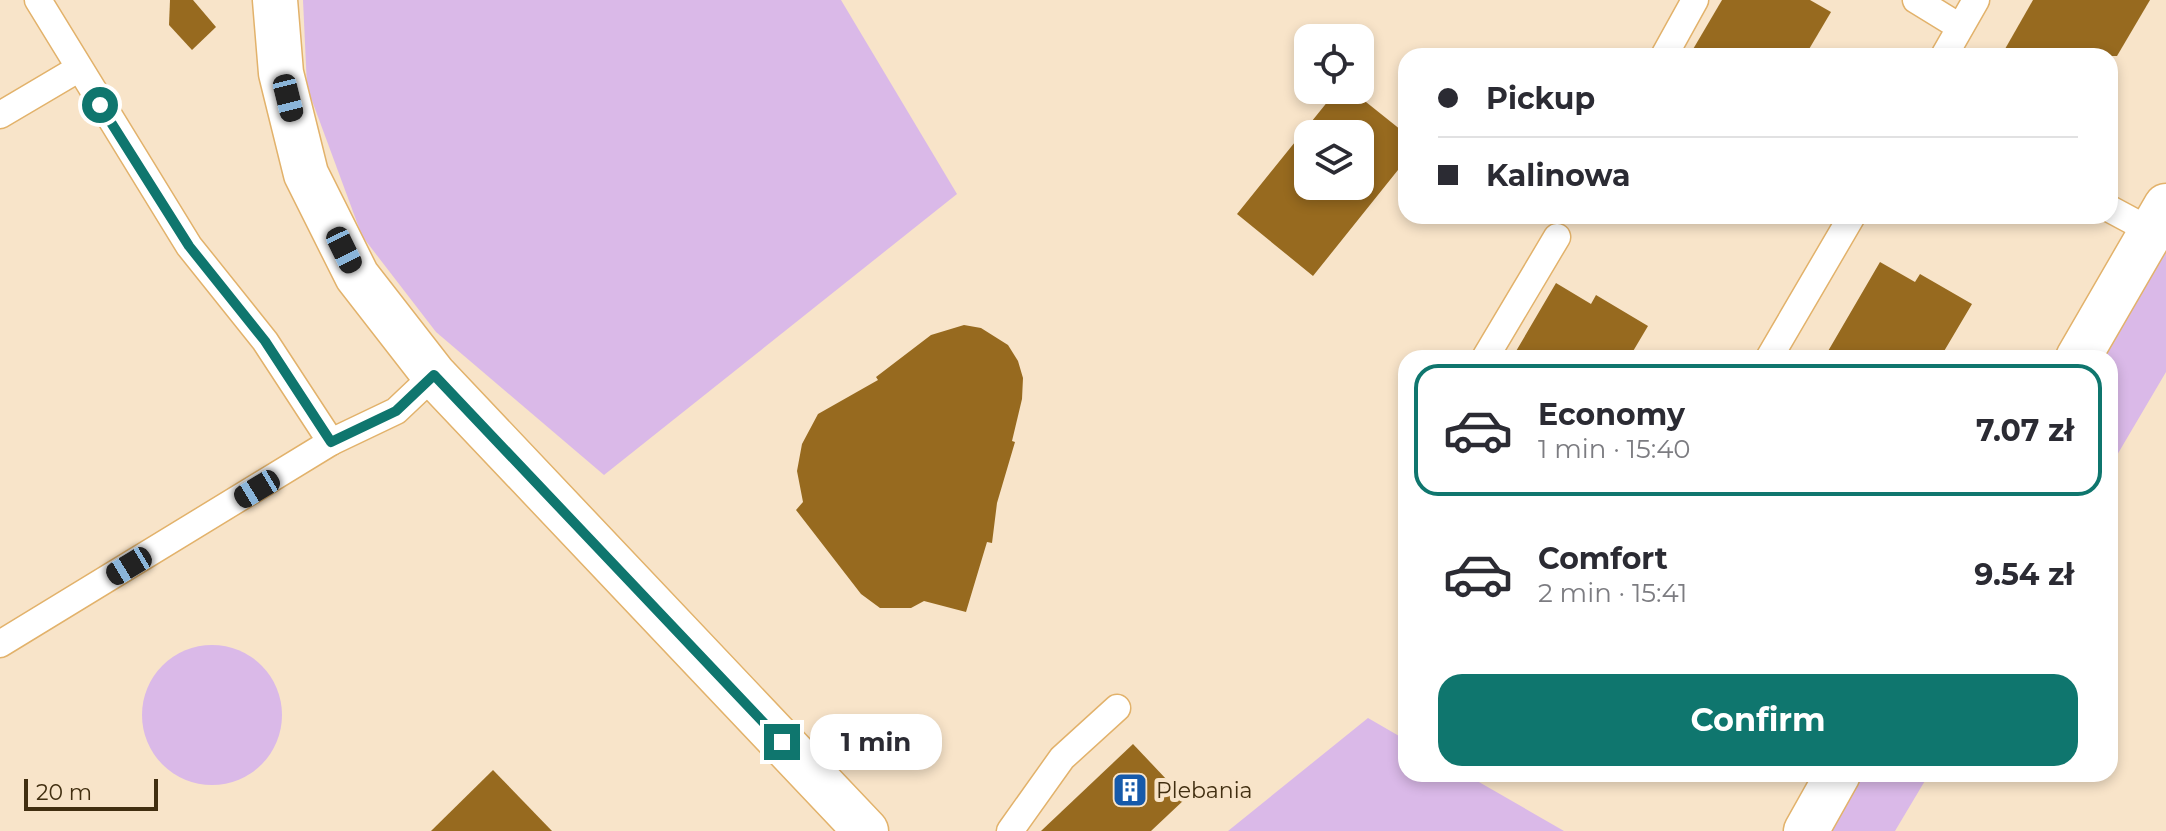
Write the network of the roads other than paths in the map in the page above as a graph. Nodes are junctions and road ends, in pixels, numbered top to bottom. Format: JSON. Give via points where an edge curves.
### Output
{"nodes":[{"id":1,"x":38,"y":0,"type":"edge"},
{"id":2,"x":275,"y":0,"type":"edge"},
{"id":3,"x":1695,"y":0,"type":"edge"},
{"id":4,"x":1916,"y":0,"type":"edge"},
{"id":5,"x":1976,"y":0,"type":"edge"},
{"id":6,"x":1960,"y":27,"type":"junction"},
{"id":7,"x":1668,"y":48,"type":"edge"},
{"id":8,"x":1948,"y":48,"type":"edge"},
{"id":9,"x":78,"y":69,"type":"junction"},
{"id":10,"x":0,"y":115,"type":"edge"},
{"id":11,"x":2118,"y":211,"type":"edge"},
{"id":12,"x":2159,"y":219,"type":"edge"},
{"id":13,"x":1847,"y":224,"type":"edge"},
{"id":14,"x":1557,"y":237,"type":"dead end"},
{"id":15,"x":1490,"y":350,"type":"edge"},
{"id":16,"x":1774,"y":350,"type":"edge"},
{"id":17,"x":2083,"y":350,"type":"edge"},
{"id":18,"x":434,"y":375,"type":"junction"},
{"id":19,"x":331,"y":442,"type":"junction"},
{"id":20,"x":0,"y":644,"type":"edge"},
{"id":21,"x":1117,"y":708,"type":"dead end"},
{"id":22,"x":1834,"y":782,"type":"edge"},
{"id":23,"x":866,"y":831,"type":"edge"},
{"id":24,"x":1010,"y":831,"type":"edge"},
{"id":25,"x":1806,"y":831,"type":"edge"}],
"edges":[{"from":1,"to":9,"type":"lane"},
{"from":2,"to":18,"type":"street","via":[[281,73],[306,174],[357,276]]},
{"from":3,"to":7,"type":"lane"},
{"from":4,"to":6,"type":"lane"},
{"from":5,"to":6,"type":"lane"},
{"from":6,"to":8,"type":"lane"},
{"from":9,"to":10,"type":"lane"},
{"from":9,"to":19,"type":"lane","via":[[189,246],[265,341]]},
{"from":11,"to":12,"type":"lane"},
{"from":12,"to":17,"type":"street"},
{"from":13,"to":16,"type":"lane"},
{"from":14,"to":15,"type":"lane"},
{"from":18,"to":19,"type":"lane","via":[[396,411]]},
{"from":18,"to":23,"type":"street"},
{"from":19,"to":20,"type":"lane"},
{"from":21,"to":24,"type":"lane","via":[[1062,758]]},
{"from":22,"to":25,"type":"street"}]}
